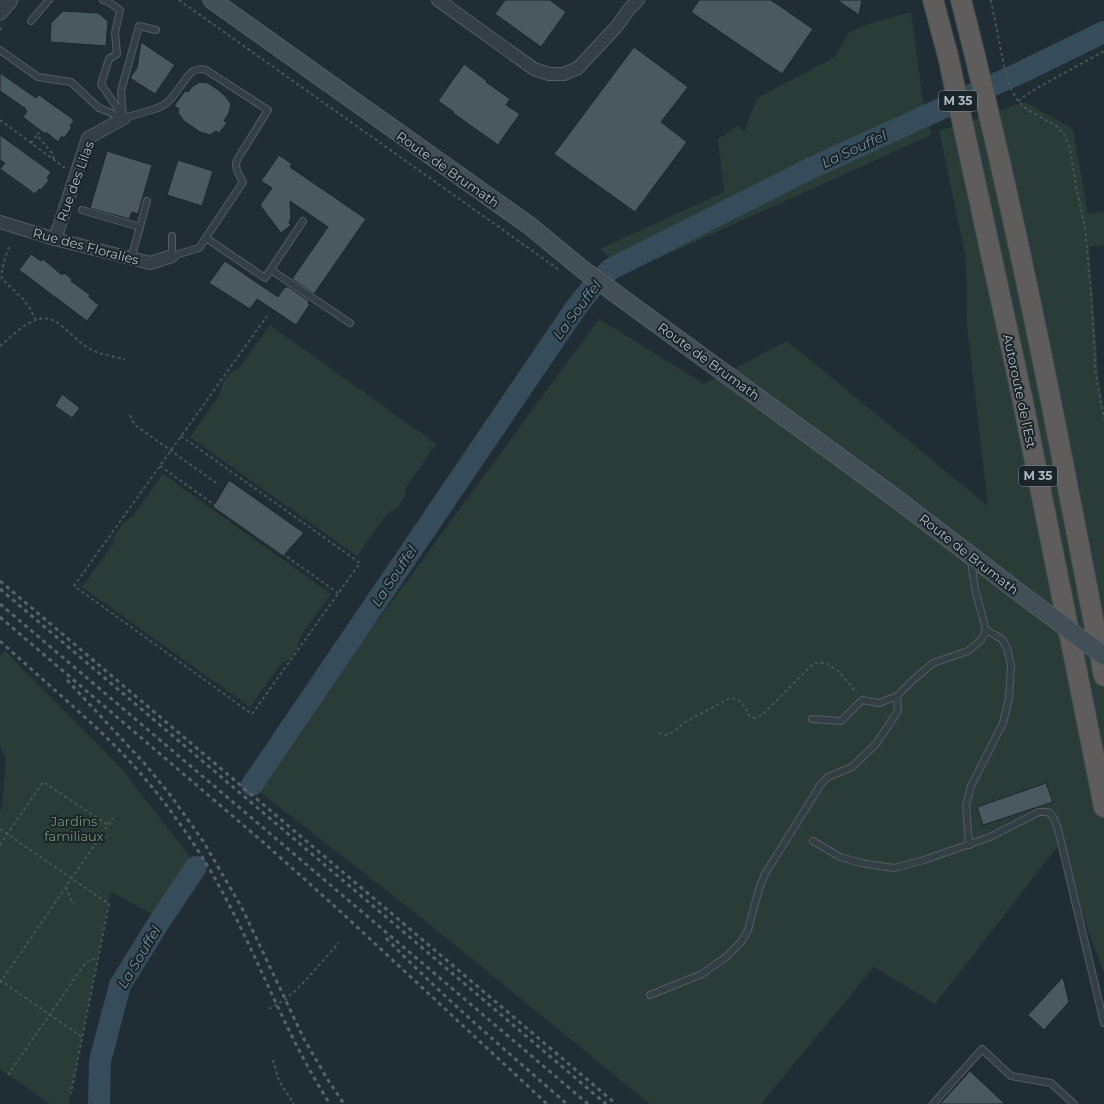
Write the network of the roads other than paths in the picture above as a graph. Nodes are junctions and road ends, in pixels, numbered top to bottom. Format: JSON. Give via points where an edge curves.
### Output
{"nodes":[{"id":1,"x":10,"y":0,"type":"edge"},
{"id":2,"x":49,"y":0,"type":"edge"},
{"id":3,"x":103,"y":0,"type":"edge"},
{"id":4,"x":212,"y":0,"type":"edge"},
{"id":5,"x":226,"y":0,"type":"edge"},
{"id":6,"x":438,"y":0,"type":"edge"},
{"id":7,"x":934,"y":0,"type":"edge"},
{"id":8,"x":961,"y":0,"type":"edge"},
{"id":9,"x":633,"y":3,"type":"edge"},
{"id":10,"x":0,"y":12,"type":"edge"},
{"id":11,"x":31,"y":21,"type":"dead end"},
{"id":12,"x":156,"y":30,"type":"dead end"},
{"id":13,"x":0,"y":50,"type":"edge"},
{"id":14,"x":311,"y":71,"type":"junction"},
{"id":15,"x":124,"y":118,"type":"junction"},
{"id":16,"x":147,"y":201,"type":"dead end"},
{"id":17,"x":82,"y":210,"type":"dead end"},
{"id":18,"x":304,"y":221,"type":"dead end"},
{"id":19,"x":0,"y":222,"type":"edge"},
{"id":20,"x":140,"y":227,"type":"junction"},
{"id":21,"x":172,"y":236,"type":"dead end"},
{"id":22,"x":206,"y":238,"type":"junction"},
{"id":23,"x":55,"y":239,"type":"junction"},
{"id":24,"x":172,"y":256,"type":"junction"},
{"id":25,"x":131,"y":258,"type":"junction"},
{"id":26,"x":271,"y":270,"type":"junction"},
{"id":27,"x":350,"y":323,"type":"dead end"},
{"id":28,"x":971,"y":556,"type":"junction"},
{"id":29,"x":986,"y":630,"type":"junction"},
{"id":30,"x":1104,"y":656,"type":"edge"},
{"id":31,"x":1104,"y":676,"type":"edge"},
{"id":32,"x":897,"y":696,"type":"junction"},
{"id":33,"x":812,"y":719,"type":"dead end"},
{"id":34,"x":1104,"y":807,"type":"edge"},
{"id":35,"x":813,"y":842,"type":"dead end"},
{"id":36,"x":969,"y":845,"type":"junction"},
{"id":37,"x":650,"y":995,"type":"dead end"},
{"id":38,"x":1104,"y":1023,"type":"edge"},
{"id":39,"x":933,"y":1104,"type":"edge"},
{"id":40,"x":1074,"y":1104,"type":"edge"}],
"edges":[{"from":1,"to":10,"type":"street"},
{"from":2,"to":11,"type":"lane"},
{"from":3,"to":15,"type":"lane","via":[[120,10],[115,33],[117,54],[109,59],[101,84]]},
{"from":4,"to":14,"type":"main road","name":"Route de Brumath"},
{"from":5,"to":14,"type":"main road","name":"Route de Brumath"},
{"from":6,"to":9,"type":"street","via":[[534,69],[549,74],[564,74],[578,68],[617,26]]},
{"from":7,"to":34,"type":"highway","name":"Autoroute de l’Est","number":"M 35","via":[[1022,397]]},
{"from":8,"to":31,"type":"highway","number":"M 35","via":[[1012,212]]},
{"from":12,"to":15,"type":"lane","via":[[139,26],[121,91]]},
{"from":13,"to":15,"type":"lane","via":[[38,77],[71,82],[99,108]]},
{"from":14,"to":28,"type":"main road","name":"Route de Brumath","via":[[530,226],[610,289]]},
{"from":15,"to":22,"type":"lane","via":[[162,106],[193,71],[200,69],[206,70],[268,110],[237,160],[236,169],[243,182]]},
{"from":15,"to":23,"type":"street","name":"Rue des Lilas","via":[[88,138]]},
{"from":16,"to":20,"type":"lane"},
{"from":17,"to":20,"type":"lane"},
{"from":18,"to":26,"type":"lane"},
{"from":19,"to":23,"type":"street","name":"Rue des Floralies"},
{"from":20,"to":25,"type":"lane"},
{"from":21,"to":24,"type":"lane"},
{"from":22,"to":24,"type":"lane","via":[[199,248]]},
{"from":22,"to":26,"type":"lane","via":[[265,278]]},
{"from":23,"to":25,"type":"street","name":"Rue des Floralies"},
{"from":24,"to":25,"type":"street","name":"Rue des Floralies","via":[[150,263]]},
{"from":26,"to":27,"type":"lane"},
{"from":28,"to":29,"type":"lane","via":[[975,589]]},
{"from":28,"to":30,"type":"main road","name":"Route de Brumath","bridge":true},
{"from":29,"to":32,"type":"lane","via":[[981,640],[968,651],[933,663]]},
{"from":29,"to":36,"type":"lane","via":[[1002,639],[1008,648],[1010,698],[1003,723],[971,786],[966,805]]},
{"from":32,"to":33,"type":"lane","via":[[879,703],[862,700],[841,721]]},
{"from":32,"to":37,"type":"lane","via":[[898,711],[876,744],[852,767],[828,777],[821,784],[766,874],[742,941],[726,957],[702,974]]},
{"from":35,"to":36,"type":"lane","via":[[840,856],[861,863],[894,868]]},
{"from":36,"to":38,"type":"lane","via":[[1039,812],[1050,813],[1063,848]]},
{"from":39,"to":40,"type":"lane","via":[[982,1049],[1011,1076],[1051,1083]]}]}
